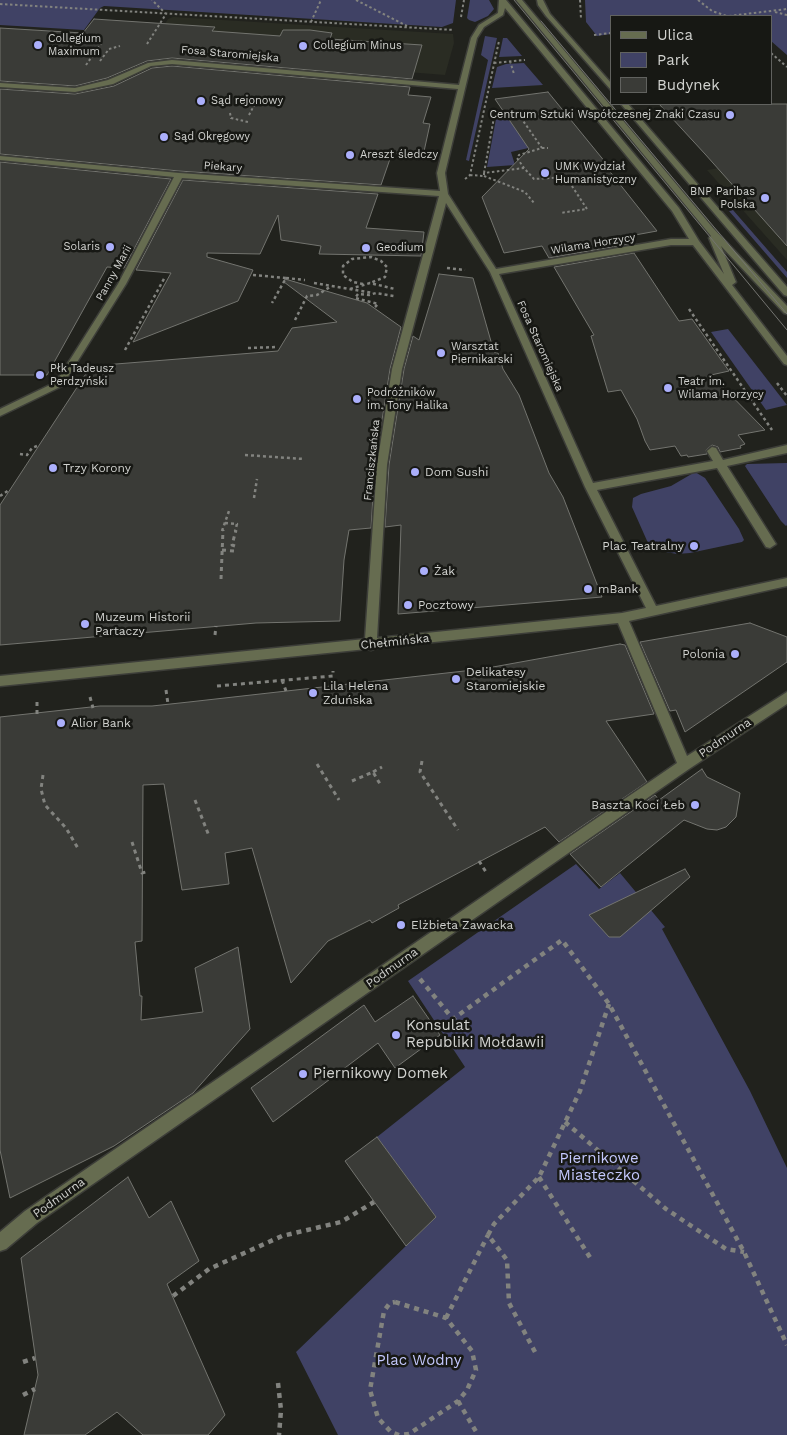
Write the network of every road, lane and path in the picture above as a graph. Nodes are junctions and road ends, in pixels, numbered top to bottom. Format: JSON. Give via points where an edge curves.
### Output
{"nodes":[{"id":1,"x":152,"y":0,"type":"edge"},
{"id":2,"x":321,"y":0,"type":"edge"},
{"id":3,"x":356,"y":0,"type":"edge"},
{"id":4,"x":518,"y":0,"type":"edge"},
{"id":5,"x":540,"y":0,"type":"edge"},
{"id":6,"x":698,"y":0,"type":"edge"},
{"id":7,"x":503,"y":1,"type":"edge"},
{"id":8,"x":0,"y":4,"type":"edge"},
{"id":9,"x":787,"y":9,"type":"edge"},
{"id":10,"x":773,"y":12,"type":"junction"},
{"id":11,"x":166,"y":14,"type":"junction"},
{"id":12,"x":787,"y":14,"type":"edge"},
{"id":13,"x":725,"y":15,"type":"edge"},
{"id":14,"x":739,"y":15,"type":"edge"},
{"id":15,"x":311,"y":22,"type":"junction"},
{"id":16,"x":410,"y":27,"type":"junction"},
{"id":17,"x":157,"y":28,"type":"dead end"},
{"id":18,"x":449,"y":30,"type":"dead end"},
{"id":19,"x":610,"y":33,"type":"edge"},
{"id":20,"x":589,"y":36,"type":"dead end"},
{"id":21,"x":101,"y":44,"type":"dead end"},
{"id":22,"x":120,"y":46,"type":"dead end"},
{"id":23,"x":772,"y":54,"type":"edge"},
{"id":24,"x":528,"y":60,"type":"dead end"},
{"id":25,"x":510,"y":61,"type":"junction"},
{"id":26,"x":494,"y":62,"type":"dead end"},
{"id":27,"x":86,"y":65,"type":"dead end"},
{"id":28,"x":97,"y":66,"type":"dead end"},
{"id":29,"x":787,"y":67,"type":"edge"},
{"id":30,"x":514,"y":74,"type":"dead end"},
{"id":31,"x":0,"y":85,"type":"edge"},
{"id":32,"x":462,"y":87,"type":"junction"},
{"id":33,"x":610,"y":87,"type":"edge"},
{"id":34,"x":257,"y":100,"type":"dead end"},
{"id":35,"x":625,"y":105,"type":"edge"},
{"id":36,"x":230,"y":113,"type":"dead end"},
{"id":37,"x":249,"y":115,"type":"dead end"},
{"id":38,"x":519,"y":115,"type":"junction"},
{"id":39,"x":525,"y":115,"type":"dead end"},
{"id":40,"x":248,"y":122,"type":"dead end"},
{"id":41,"x":533,"y":124,"type":"dead end"},
{"id":42,"x":526,"y":125,"type":"junction"},
{"id":43,"x":543,"y":138,"type":"dead end"},
{"id":44,"x":536,"y":139,"type":"junction"},
{"id":45,"x":542,"y":148,"type":"junction"},
{"id":46,"x":548,"y":148,"type":"dead end"},
{"id":47,"x":0,"y":158,"type":"edge"},
{"id":48,"x":524,"y":168,"type":"junction"},
{"id":49,"x":484,"y":174,"type":"junction"},
{"id":50,"x":179,"y":175,"type":"junction"},
{"id":51,"x":470,"y":175,"type":"dead end"},
{"id":52,"x":566,"y":177,"type":"junction"},
{"id":53,"x":572,"y":177,"type":"dead end"},
{"id":54,"x":573,"y":188,"type":"junction"},
{"id":55,"x":579,"y":188,"type":"dead end"},
{"id":56,"x":444,"y":194,"type":"junction"},
{"id":57,"x":587,"y":198,"type":"dead end"},
{"id":58,"x":581,"y":199,"type":"junction"},
{"id":59,"x":534,"y":203,"type":"dead end"},
{"id":60,"x":594,"y":207,"type":"dead end"},
{"id":61,"x":587,"y":208,"type":"junction"},
{"id":62,"x":560,"y":213,"type":"dead end"},
{"id":63,"x":710,"y":230,"type":"junction"},
{"id":64,"x":695,"y":242,"type":"junction"},
{"id":65,"x":494,"y":272,"type":"junction"},
{"id":66,"x":253,"y":275,"type":"dead end"},
{"id":67,"x":165,"y":277,"type":"dead end"},
{"id":68,"x":286,"y":278,"type":"junction"},
{"id":69,"x":306,"y":280,"type":"dead end"},
{"id":70,"x":314,"y":283,"type":"dead end"},
{"id":71,"x":370,"y":283,"type":"junction"},
{"id":72,"x":363,"y":284,"type":"junction"},
{"id":73,"x":330,"y":286,"type":"junction"},
{"id":74,"x":349,"y":290,"type":"junction"},
{"id":75,"x":398,"y":290,"type":"dead end"},
{"id":76,"x":376,"y":293,"type":"junction"},
{"id":77,"x":787,"y":293,"type":"edge"},
{"id":78,"x":390,"y":296,"type":"dead end"},
{"id":79,"x":740,"y":300,"type":"junction"},
{"id":80,"x":272,"y":303,"type":"dead end"},
{"id":81,"x":375,"y":307,"type":"dead end"},
{"id":82,"x":689,"y":309,"type":"dead end"},
{"id":83,"x":787,"y":311,"type":"edge"},
{"id":84,"x":295,"y":320,"type":"dead end"},
{"id":85,"x":248,"y":348,"type":"dead end"},
{"id":86,"x":277,"y":348,"type":"dead end"},
{"id":87,"x":125,"y":350,"type":"dead end"},
{"id":88,"x":787,"y":362,"type":"edge"},
{"id":89,"x":0,"y":413,"type":"edge"},
{"id":90,"x":37,"y":446,"type":"dead end"},
{"id":91,"x":786,"y":449,"type":"edge"},
{"id":92,"x":712,"y":451,"type":"dead end"},
{"id":93,"x":20,"y":454,"type":"dead end"},
{"id":94,"x":245,"y":455,"type":"dead end"},
{"id":95,"x":304,"y":459,"type":"dead end"},
{"id":96,"x":719,"y":464,"type":"junction"},
{"id":97,"x":257,"y":479,"type":"dead end"},
{"id":98,"x":590,"y":487,"type":"junction"},
{"id":99,"x":9,"y":490,"type":"dead end"},
{"id":100,"x":0,"y":496,"type":"edge"},
{"id":101,"x":254,"y":498,"type":"dead end"},
{"id":102,"x":229,"y":511,"type":"dead end"},
{"id":103,"x":225,"y":523,"type":"junction"},
{"id":104,"x":770,"y":544,"type":"dead end"},
{"id":105,"x":235,"y":546,"type":"dead end"},
{"id":106,"x":222,"y":550,"type":"junction"},
{"id":107,"x":234,"y":551,"type":"dead end"},
{"id":108,"x":222,"y":579,"type":"dead end"},
{"id":109,"x":787,"y":582,"type":"edge"},
{"id":110,"x":653,"y":611,"type":"junction"},
{"id":111,"x":622,"y":618,"type":"junction"},
{"id":112,"x":371,"y":645,"type":"junction"},
{"id":113,"x":282,"y":680,"type":"dead end"},
{"id":114,"x":0,"y":681,"type":"edge"},
{"id":115,"x":166,"y":690,"type":"dead end"},
{"id":116,"x":286,"y":691,"type":"dead end"},
{"id":117,"x":90,"y":696,"type":"dead end"},
{"id":118,"x":787,"y":697,"type":"edge"},
{"id":119,"x":36,"y":701,"type":"dead end"},
{"id":120,"x":168,"y":704,"type":"dead end"},
{"id":121,"x":93,"y":708,"type":"dead end"},
{"id":122,"x":37,"y":714,"type":"dead end"},
{"id":123,"x":422,"y":761,"type":"dead end"},
{"id":124,"x":317,"y":764,"type":"dead end"},
{"id":125,"x":684,"y":765,"type":"junction"},
{"id":126,"x":382,"y":767,"type":"dead end"},
{"id":127,"x":373,"y":772,"type":"junction"},
{"id":128,"x":43,"y":775,"type":"dead end"},
{"id":129,"x":352,"y":781,"type":"dead end"},
{"id":130,"x":380,"y":784,"type":"dead end"},
{"id":131,"x":195,"y":800,"type":"dead end"},
{"id":132,"x":339,"y":800,"type":"dead end"},
{"id":133,"x":458,"y":830,"type":"dead end"},
{"id":134,"x":209,"y":836,"type":"dead end"},
{"id":135,"x":132,"y":842,"type":"dead end"},
{"id":136,"x":79,"y":850,"type":"dead end"},
{"id":137,"x":146,"y":872,"type":"dead end"},
{"id":138,"x":416,"y":975,"type":"dead end"},
{"id":139,"x":609,"y":1004,"type":"junction"},
{"id":140,"x":565,"y":1122,"type":"junction"},
{"id":141,"x":538,"y":1178,"type":"junction"},
{"id":142,"x":374,"y":1202,"type":"dead end"},
{"id":143,"x":488,"y":1235,"type":"junction"},
{"id":144,"x":0,"y":1243,"type":"edge"},
{"id":145,"x":744,"y":1252,"type":"junction"},
{"id":146,"x":592,"y":1259,"type":"dead end"},
{"id":147,"x":173,"y":1296,"type":"dead end"},
{"id":148,"x":446,"y":1318,"type":"junction"},
{"id":149,"x":787,"y":1345,"type":"edge"},
{"id":150,"x":535,"y":1352,"type":"dead end"},
{"id":151,"x":35,"y":1358,"type":"dead end"},
{"id":152,"x":23,"y":1362,"type":"dead end"},
{"id":153,"x":278,"y":1383,"type":"dead end"},
{"id":154,"x":35,"y":1389,"type":"dead end"},
{"id":155,"x":23,"y":1395,"type":"dead end"},
{"id":156,"x":458,"y":1401,"type":"junction"},
{"id":157,"x":409,"y":1434,"type":"edge"},
{"id":158,"x":279,"y":1435,"type":"edge"},
{"id":159,"x":478,"y":1435,"type":"edge"}],
"edges":[{"from":1,"to":11,"type":"path"},
{"from":2,"to":15,"type":"path"},
{"from":3,"to":16,"type":"path"},
{"from":4,"to":63,"type":"street"},
{"from":5,"to":33,"type":"street","via":[[548,15]]},
{"from":6,"to":13,"type":"path","via":[[707,8]]},
{"from":7,"to":32,"type":"street","name":"Fosa Staromiejska","via":[[499,15],[482,26],[474,38]]},
{"from":7,"to":64,"type":"street","via":[[676,210]]},
{"from":8,"to":11,"type":"path"},
{"from":9,"to":10,"type":"path"},
{"from":10,"to":12,"type":"path"},
{"from":10,"to":14,"type":"path"},
{"from":11,"to":15,"type":"path"},
{"from":11,"to":17,"type":"path"},
{"from":15,"to":16,"type":"path"},
{"from":16,"to":18,"type":"path"},
{"from":19,"to":20,"type":"path"},
{"from":21,"to":27,"type":"path"},
{"from":22,"to":28,"type":"path","via":[[108,48]]},
{"from":23,"to":29,"type":"path"},
{"from":24,"to":25,"type":"path"},
{"from":25,"to":26,"type":"path"},
{"from":25,"to":30,"type":"path"},
{"from":31,"to":32,"type":"street","name":"Fosa Staromiejska","via":[[75,90],[110,82],[150,64],[172,62]]},
{"from":32,"to":56,"type":"street","name":"Fosa Staromiejska","via":[[441,172]]},
{"from":34,"to":37,"type":"path"},
{"from":35,"to":77,"type":"street"},
{"from":36,"to":40,"type":"path","via":[[231,118]]},
{"from":38,"to":39,"type":"path"},
{"from":38,"to":42,"type":"path"},
{"from":38,"to":49,"type":"path","via":[[494,117]]},
{"from":41,"to":42,"type":"path"},
{"from":42,"to":44,"type":"path"},
{"from":43,"to":44,"type":"path"},
{"from":44,"to":45,"type":"path"},
{"from":45,"to":46,"type":"path"},
{"from":45,"to":48,"type":"path","via":[[519,154]]},
{"from":47,"to":50,"type":"street","name":"Piekary"},
{"from":48,"to":49,"type":"path"},
{"from":48,"to":52,"type":"path","via":[[534,179]]},
{"from":49,"to":51,"type":"path"},
{"from":49,"to":59,"type":"path","via":[[524,192]]},
{"from":50,"to":56,"type":"street","name":"Piekary"},
{"from":50,"to":89,"type":"street","name":"Panny Marii","via":[[122,284],[59,384]]},
{"from":52,"to":53,"type":"path"},
{"from":52,"to":54,"type":"path"},
{"from":54,"to":55,"type":"path"},
{"from":54,"to":58,"type":"path"},
{"from":56,"to":65,"type":"street","name":"Fosa Staromiejska"},
{"from":56,"to":112,"type":"street","name":"Franciszkańska","via":[[397,369],[382,465]]},
{"from":57,"to":58,"type":"path"},
{"from":58,"to":61,"type":"path"},
{"from":60,"to":61,"type":"path"},
{"from":61,"to":62,"type":"path"},
{"from":63,"to":79,"type":"street"},
{"from":63,"to":83,"type":"street"},
{"from":64,"to":65,"type":"street","name":"Wilama Horzycy","via":[[676,242]]},
{"from":64,"to":79,"type":"street"},
{"from":65,"to":98,"type":"street","name":"Fosa Staromiejska"},
{"from":66,"to":68,"type":"path"},
{"from":67,"to":87,"type":"path"},
{"from":68,"to":69,"type":"path"},
{"from":68,"to":80,"type":"path"},
{"from":70,"to":73,"type":"path"},
{"from":71,"to":72,"type":"path"},
{"from":71,"to":72,"type":"path","via":[[385,277],[387,267],[381,261],[371,258],[352,260],[343,266],[344,275]]},
{"from":71,"to":75,"type":"path"},
{"from":72,"to":74,"type":"path"},
{"from":73,"to":74,"type":"path"},
{"from":73,"to":84,"type":"path","via":[[317,296],[306,296]]},
{"from":74,"to":76,"type":"path"},
{"from":76,"to":78,"type":"path"},
{"from":76,"to":81,"type":"path","via":[[358,294],[355,298],[378,304]]},
{"from":79,"to":88,"type":"street"},
{"from":82,"to":91,"type":"path"},
{"from":85,"to":86,"type":"path"},
{"from":90,"to":93,"type":"path","via":[[27,455]]},
{"from":91,"to":96,"type":"street"},
{"from":92,"to":96,"type":"street"},
{"from":94,"to":95,"type":"path"},
{"from":96,"to":98,"type":"street"},
{"from":96,"to":104,"type":"street"},
{"from":97,"to":101,"type":"path"},
{"from":98,"to":110,"type":"street","name":"Fosa Staromiejska"},
{"from":99,"to":100,"type":"path"},
{"from":102,"to":103,"type":"path"},
{"from":103,"to":105,"type":"path","via":[[238,524],[232,545]]},
{"from":103,"to":106,"type":"path"},
{"from":106,"to":107,"type":"path"},
{"from":106,"to":108,"type":"path"},
{"from":109,"to":110,"type":"street","name":"Chełmińska"},
{"from":110,"to":111,"type":"street","name":"Chełmińska"},
{"from":111,"to":112,"type":"street","name":"Chełmińska"},
{"from":111,"to":125,"type":"street"},
{"from":112,"to":114,"type":"street","name":"Chełmińska"},
{"from":113,"to":116,"type":"path"},
{"from":115,"to":120,"type":"path"},
{"from":117,"to":121,"type":"path"},
{"from":118,"to":125,"type":"street","name":"Podmurna"},
{"from":119,"to":122,"type":"path"},
{"from":123,"to":133,"type":"path","via":[[420,772]]},
{"from":124,"to":132,"type":"path"},
{"from":125,"to":144,"type":"street","name":"Podmurna","via":[[31,1218]]},
{"from":126,"to":127,"type":"path"},
{"from":127,"to":129,"type":"path"},
{"from":127,"to":130,"type":"path"},
{"from":128,"to":136,"type":"path","via":[[41,789],[45,805],[66,828]]},
{"from":131,"to":134,"type":"path"},
{"from":135,"to":137,"type":"path","via":[[142,873]]},
{"from":138,"to":139,"type":"path","via":[[453,1020],[562,940]]},
{"from":139,"to":140,"type":"path","via":[[580,1091]]},
{"from":139,"to":145,"type":"path"},
{"from":140,"to":141,"type":"path"},
{"from":140,"to":145,"type":"path","via":[[666,1209],[726,1249]]},
{"from":141,"to":143,"type":"path","via":[[494,1224]]},
{"from":141,"to":146,"type":"path"},
{"from":142,"to":147,"type":"path","via":[[341,1222],[282,1236],[209,1270]]},
{"from":143,"to":148,"type":"path"},
{"from":143,"to":150,"type":"path","via":[[507,1260],[509,1303]]},
{"from":145,"to":149,"type":"path"},
{"from":148,"to":156,"type":"path","via":[[472,1351],[476,1370]]},
{"from":148,"to":157,"type":"path","via":[[395,1302],[384,1311],[370,1390],[378,1418],[391,1432]]},
{"from":151,"to":152,"type":"path"},
{"from":153,"to":158,"type":"path"},
{"from":154,"to":155,"type":"path"},
{"from":156,"to":157,"type":"path"},
{"from":156,"to":159,"type":"path"}]}
